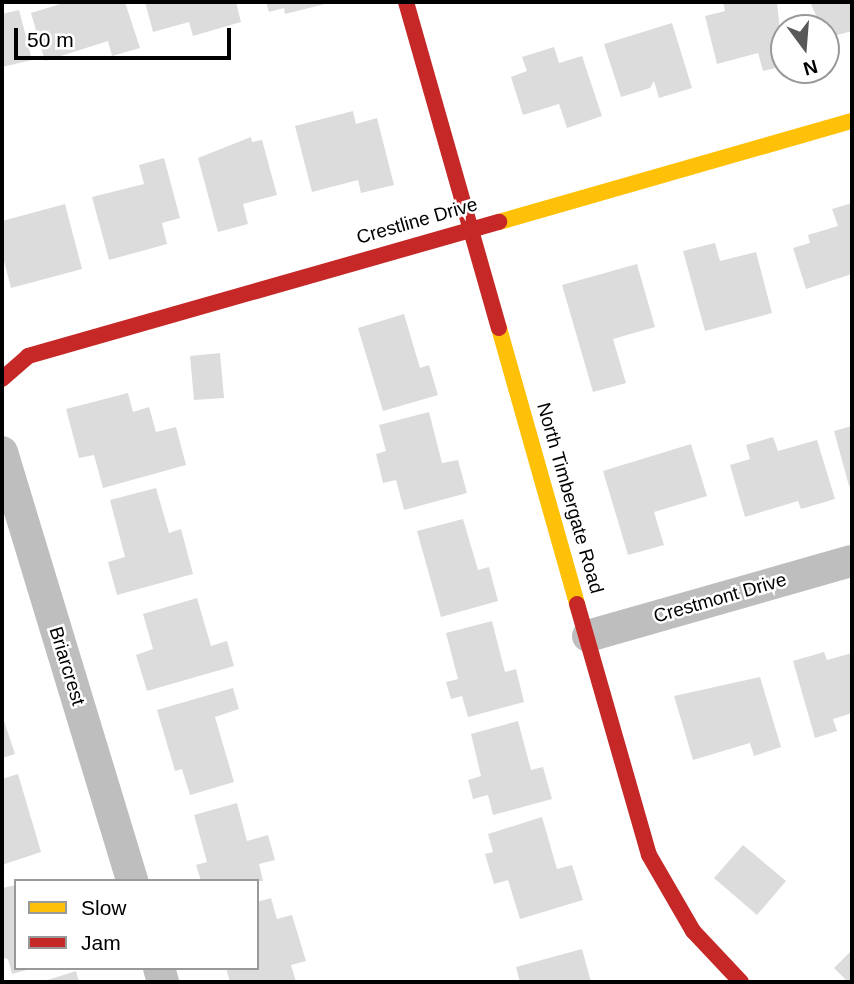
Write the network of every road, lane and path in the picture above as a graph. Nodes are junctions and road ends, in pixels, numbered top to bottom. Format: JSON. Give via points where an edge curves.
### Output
{"nodes":[{"id":1,"x":406,"y":2,"type":"edge"},
{"id":2,"x":852,"y":121,"type":"edge"},
{"id":3,"x":470,"y":227,"type":"junction"},
{"id":4,"x":2,"y":379,"type":"edge"},
{"id":5,"x":2,"y":452,"type":"edge"},
{"id":6,"x":852,"y":561,"type":"edge"},
{"id":7,"x":588,"y":636,"type":"junction"},
{"id":8,"x":131,"y":879,"type":"edge"},
{"id":9,"x":737,"y":981,"type":"edge"}],
"edges":[{"from":1,"to":3,"type":"street","name":"North Timbergate Road"},
{"from":2,"to":3,"type":"street","name":"Crestline Drive"},
{"from":3,"to":4,"type":"street","name":"Crestline Drive","via":[[28,356]]},
{"from":3,"to":7,"type":"street","name":"North Timbergate Road"},
{"from":5,"to":8,"type":"street","name":"Briarcrest"},
{"from":6,"to":7,"type":"street","name":"Crestmont Drive"},
{"from":7,"to":9,"type":"street","name":"North Timbergate Road","via":[[649,855],[667,894]]}]}
